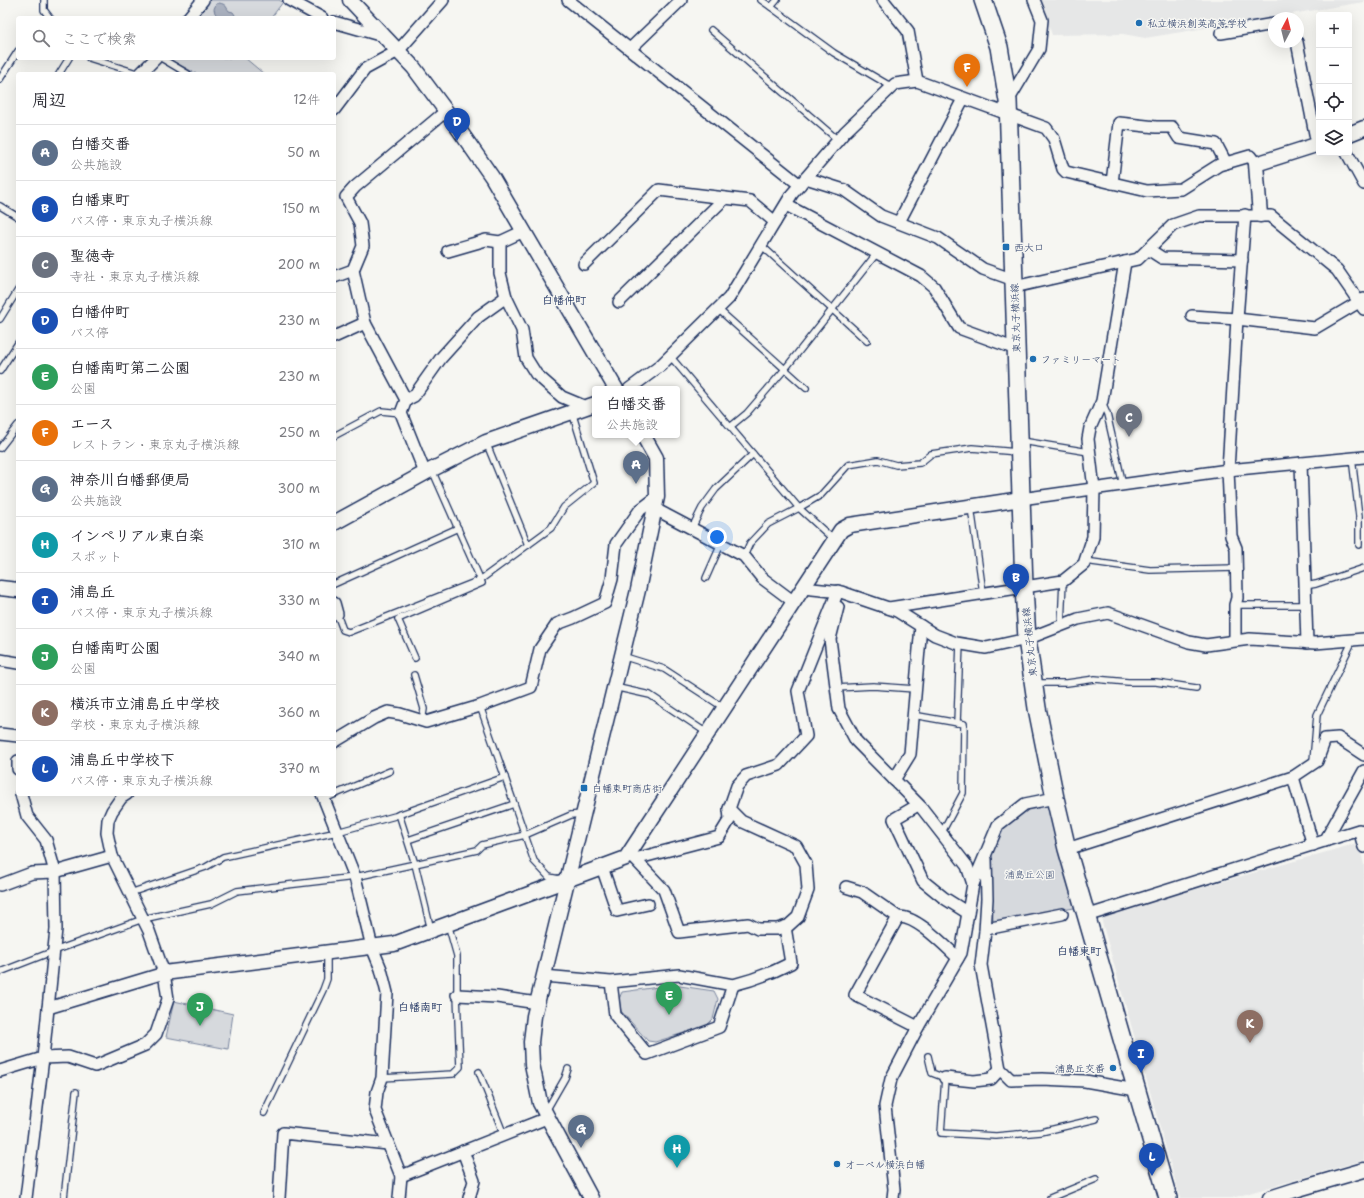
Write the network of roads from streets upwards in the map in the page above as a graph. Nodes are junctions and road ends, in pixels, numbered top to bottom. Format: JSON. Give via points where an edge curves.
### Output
{"nodes":[{"id":1,"x":203,"y":0,"type":"edge"},
{"id":2,"x":289,"y":0,"type":"edge"},
{"id":3,"x":350,"y":0,"type":"edge"},
{"id":4,"x":443,"y":0,"type":"edge"},
{"id":5,"x":568,"y":0,"type":"edge"},
{"id":6,"x":682,"y":0,"type":"edge"},
{"id":7,"x":883,"y":0,"type":"edge"},
{"id":8,"x":983,"y":0,"type":"edge"},
{"id":9,"x":1034,"y":0,"type":"edge"},
{"id":10,"x":190,"y":16,"type":"edge"},
{"id":11,"x":318,"y":16,"type":"edge"},
{"id":12,"x":336,"y":23,"type":"edge"},
{"id":13,"x":1268,"y":25,"type":"edge"},
{"id":14,"x":1221,"y":33,"type":"dead end"},
{"id":15,"x":384,"y":36,"type":"junction"},
{"id":16,"x":1298,"y":48,"type":"edge"},
{"id":17,"x":630,"y":49,"type":"junction"},
{"id":18,"x":398,"y":51,"type":"junction"},
{"id":19,"x":154,"y":60,"type":"edge"},
{"id":20,"x":142,"y":72,"type":"edge"},
{"id":21,"x":918,"y":81,"type":"junction"},
{"id":22,"x":963,"y":99,"type":"junction"},
{"id":23,"x":336,"y":107,"type":"edge"},
{"id":24,"x":1008,"y":107,"type":"junction"},
{"id":25,"x":446,"y":111,"type":"junction"},
{"id":26,"x":1364,"y":128,"type":"edge"},
{"id":27,"x":1352,"y":133,"type":"edge"},
{"id":28,"x":1316,"y":134,"type":"edge"},
{"id":29,"x":1316,"y":145,"type":"edge"},
{"id":30,"x":1349,"y":156,"type":"edge"},
{"id":31,"x":1226,"y":164,"type":"junction"},
{"id":32,"x":1256,"y":164,"type":"junction"},
{"id":33,"x":803,"y":181,"type":"junction"},
{"id":34,"x":1112,"y":183,"type":"junction"},
{"id":35,"x":1364,"y":184,"type":"edge"},
{"id":36,"x":725,"y":198,"type":"junction"},
{"id":37,"x":786,"y":205,"type":"junction"},
{"id":38,"x":1245,"y":215,"type":"junction"},
{"id":39,"x":1260,"y":216,"type":"junction"},
{"id":40,"x":775,"y":222,"type":"junction"},
{"id":41,"x":899,"y":222,"type":"junction"},
{"id":42,"x":524,"y":231,"type":"junction"},
{"id":43,"x":500,"y":242,"type":"junction"},
{"id":44,"x":1148,"y":249,"type":"junction"},
{"id":45,"x":448,"y":251,"type":"dead end"},
{"id":46,"x":1242,"y":260,"type":"junction"},
{"id":47,"x":1125,"y":262,"type":"junction"},
{"id":48,"x":584,"y":264,"type":"dead end"},
{"id":49,"x":353,"y":270,"type":"junction"},
{"id":50,"x":336,"y":276,"type":"edge"},
{"id":51,"x":1014,"y":284,"type":"junction"},
{"id":52,"x":506,"y":297,"type":"junction"},
{"id":53,"x":619,"y":302,"type":"dead end"},
{"id":54,"x":1362,"y":303,"type":"edge"},
{"id":55,"x":1192,"y":316,"type":"dead end"},
{"id":56,"x":1237,"y":319,"type":"junction"},
{"id":57,"x":365,"y":322,"type":"junction"},
{"id":58,"x":336,"y":335,"type":"edge"},
{"id":59,"x":1016,"y":349,"type":"junction"},
{"id":60,"x":614,"y":386,"type":"edge"},
{"id":61,"x":633,"y":386,"type":"edge"},
{"id":62,"x":406,"y":400,"type":"junction"},
{"id":63,"x":590,"y":406,"type":"edge"},
{"id":64,"x":645,"y":438,"type":"edge"},
{"id":65,"x":1364,"y":456,"type":"edge"},
{"id":66,"x":1301,"y":463,"type":"junction"},
{"id":67,"x":1228,"y":470,"type":"junction"},
{"id":68,"x":428,"y":471,"type":"junction"},
{"id":69,"x":1094,"y":489,"type":"junction"},
{"id":70,"x":1021,"y":499,"type":"junction"},
{"id":71,"x":656,"y":503,"type":"junction"},
{"id":72,"x":336,"y":522,"type":"edge"},
{"id":73,"x":1024,"y":587,"type":"junction"},
{"id":74,"x":0,"y":588,"type":"edge"},
{"id":75,"x":803,"y":588,"type":"junction"},
{"id":76,"x":16,"y":590,"type":"edge"},
{"id":77,"x":840,"y":591,"type":"junction"},
{"id":78,"x":794,"y":602,"type":"junction"},
{"id":79,"x":888,"y":608,"type":"junction"},
{"id":80,"x":921,"y":626,"type":"junction"},
{"id":81,"x":1027,"y":639,"type":"junction"},
{"id":82,"x":1235,"y":640,"type":"junction"},
{"id":83,"x":1358,"y":640,"type":"edge"},
{"id":84,"x":1307,"y":643,"type":"junction"},
{"id":85,"x":0,"y":660,"type":"edge"},
{"id":86,"x":16,"y":663,"type":"edge"},
{"id":87,"x":0,"y":734,"type":"edge"},
{"id":88,"x":16,"y":736,"type":"edge"},
{"id":89,"x":336,"y":741,"type":"edge"},
{"id":90,"x":1364,"y":756,"type":"edge"},
{"id":91,"x":1364,"y":771,"type":"edge"},
{"id":92,"x":1293,"y":777,"type":"junction"},
{"id":93,"x":894,"y":780,"type":"junction"},
{"id":94,"x":21,"y":796,"type":"edge"},
{"id":95,"x":124,"y":796,"type":"edge"},
{"id":96,"x":323,"y":797,"type":"edge"},
{"id":97,"x":1055,"y":798,"type":"junction"},
{"id":98,"x":918,"y":805,"type":"junction"},
{"id":99,"x":729,"y":809,"type":"junction"},
{"id":100,"x":1325,"y":841,"type":"junction"},
{"id":101,"x":1313,"y":844,"type":"junction"},
{"id":102,"x":1364,"y":847,"type":"edge"},
{"id":103,"x":1067,"y":849,"type":"junction"},
{"id":104,"x":986,"y":854,"type":"junction"},
{"id":105,"x":112,"y":856,"type":"junction"},
{"id":106,"x":632,"y":856,"type":"junction"},
{"id":107,"x":602,"y":867,"type":"junction"},
{"id":108,"x":55,"y":872,"type":"junction"},
{"id":109,"x":567,"y":880,"type":"junction"},
{"id":110,"x":973,"y":884,"type":"junction"},
{"id":111,"x":0,"y":885,"type":"edge"},
{"id":112,"x":846,"y":887,"type":"dead end"},
{"id":113,"x":648,"y":904,"type":"dead end"},
{"id":114,"x":968,"y":913,"type":"junction"},
{"id":115,"x":1057,"y":913,"type":"dead end"},
{"id":116,"x":1086,"y":916,"type":"junction"},
{"id":117,"x":898,"y":917,"type":"junction"},
{"id":118,"x":785,"y":927,"type":"junction"},
{"id":119,"x":986,"y":929,"type":"junction"},
{"id":120,"x":372,"y":947,"type":"junction"},
{"id":121,"x":958,"y":958,"type":"junction"},
{"id":122,"x":164,"y":973,"type":"junction"},
{"id":123,"x":544,"y":976,"type":"junction"},
{"id":124,"x":610,"y":982,"type":"junction"},
{"id":125,"x":733,"y":985,"type":"junction"},
{"id":126,"x":457,"y":995,"type":"road end"},
{"id":127,"x":538,"y":1003,"type":"junction"},
{"id":128,"x":48,"y":1008,"type":"junction"},
{"id":129,"x":918,"y":1027,"type":"junction"},
{"id":130,"x":43,"y":1058,"type":"junction"},
{"id":131,"x":1000,"y":1070,"type":"junction"},
{"id":132,"x":0,"y":1071,"type":"edge"},
{"id":133,"x":945,"y":1078,"type":"road end"},
{"id":134,"x":1136,"y":1090,"type":"junction"},
{"id":135,"x":546,"y":1116,"type":"junction"},
{"id":136,"x":388,"y":1144,"type":"junction"},
{"id":137,"x":463,"y":1151,"type":"junction"},
{"id":138,"x":1364,"y":1170,"type":"edge"},
{"id":139,"x":401,"y":1176,"type":"junction"},
{"id":140,"x":1297,"y":1194,"type":"edge"},
{"id":141,"x":26,"y":1198,"type":"edge"},
{"id":142,"x":279,"y":1198,"type":"edge"},
{"id":143,"x":399,"y":1198,"type":"edge"},
{"id":144,"x":470,"y":1198,"type":"edge"},
{"id":145,"x":591,"y":1198,"type":"edge"},
{"id":146,"x":893,"y":1198,"type":"edge"},
{"id":147,"x":1168,"y":1198,"type":"edge"},
{"id":148,"x":1270,"y":1198,"type":"edge"}],
"edges":[{"from":1,"to":10,"type":"street"},
{"from":2,"to":11,"type":"street"},
{"from":3,"to":15,"type":"street"},
{"from":4,"to":18,"type":"street"},
{"from":5,"to":17,"type":"street"},
{"from":6,"to":17,"type":"street"},
{"from":7,"to":21,"type":"street","via":[[908,31]]},
{"from":8,"to":24,"type":"main road","name":"東京丸子横浜線","via":[[999,47]]},
{"from":9,"to":24,"type":"street","via":[[1042,20],[1039,49]]},
{"from":12,"to":15,"type":"street"},
{"from":13,"to":14,"type":"street"},
{"from":15,"to":18,"type":"street"},
{"from":16,"to":28,"type":"street"},
{"from":17,"to":33,"type":"street"},
{"from":18,"to":23,"type":"street","via":[[365,69]]},
{"from":18,"to":25,"type":"street"},
{"from":19,"to":20,"type":"street"},
{"from":21,"to":22,"type":"street"},
{"from":21,"to":33,"type":"street","via":[[895,84],[838,140]]},
{"from":22,"to":24,"type":"street"},
{"from":22,"to":41,"type":"street"},
{"from":24,"to":34,"type":"street","via":[[1046,128],[1054,139],[1066,172]]},
{"from":24,"to":51,"type":"main road","name":"東京丸子横浜線"},
{"from":25,"to":42,"type":"street","via":[[492,177]]},
{"from":25,"to":49,"type":"street","via":[[346,197],[360,223],[363,246]]},
{"from":26,"to":27,"type":"street"},
{"from":29,"to":32,"type":"street"},
{"from":30,"to":35,"type":"street"},
{"from":31,"to":32,"type":"street","via":[[1250,156]]},
{"from":31,"to":34,"type":"street","via":[[1219,165],[1181,189],[1147,191]]},
{"from":31,"to":34,"type":"street","via":[[1216,144],[1179,138],[1172,127],[1119,123]]},
{"from":32,"to":39,"type":"street"},
{"from":33,"to":37,"type":"street"},
{"from":33,"to":41,"type":"street","via":[[844,190],[881,216]]},
{"from":36,"to":40,"type":"street","via":[[750,201]]},
{"from":36,"to":48,"type":"street","via":[[659,190]]},
{"from":36,"to":53,"type":"street"},
{"from":37,"to":40,"type":"street"},
{"from":37,"to":59,"type":"street","via":[[921,276],[934,287],[959,328]]},
{"from":38,"to":39,"type":"street"},
{"from":38,"to":44,"type":"street","via":[[1199,216],[1174,225]]},
{"from":38,"to":46,"type":"street"},
{"from":39,"to":54,"type":"street","via":[[1270,216],[1337,270]]},
{"from":40,"to":61,"type":"street","via":[[729,298],[660,366]]},
{"from":41,"to":51,"type":"street","via":[[938,238],[983,269]]},
{"from":42,"to":43,"type":"street"},
{"from":42,"to":60,"type":"street"},
{"from":43,"to":45,"type":"street","via":[[486,240]]},
{"from":43,"to":52,"type":"street","via":[[500,273]]},
{"from":44,"to":46,"type":"street","via":[[1162,258]]},
{"from":44,"to":47,"type":"street","via":[[1138,259]]},
{"from":46,"to":56,"type":"street"},
{"from":47,"to":51,"type":"street"},
{"from":47,"to":69,"type":"street","via":[[1102,401],[1088,439]]},
{"from":49,"to":50,"type":"street"},
{"from":49,"to":57,"type":"street"},
{"from":51,"to":59,"type":"main road","name":"東京丸子横浜線"},
{"from":52,"to":62,"type":"street","via":[[478,317],[441,358],[414,396]]},
{"from":52,"to":63,"type":"street","via":[[522,330],[526,358],[536,374],[562,397]]},
{"from":54,"to":56,"type":"street","via":[[1315,328]]},
{"from":55,"to":56,"type":"street"},
{"from":56,"to":67,"type":"street"},
{"from":57,"to":58,"type":"street"},
{"from":57,"to":62,"type":"street"},
{"from":59,"to":70,"type":"main road","name":"東京丸子横浜線"},
{"from":62,"to":68,"type":"street","via":[[401,412]]},
{"from":63,"to":68,"type":"street","via":[[486,442]]},
{"from":64,"to":71,"type":"street","via":[[656,458]]},
{"from":65,"to":66,"type":"street"},
{"from":66,"to":67,"type":"street"},
{"from":66,"to":84,"type":"street"},
{"from":67,"to":69,"type":"street"},
{"from":67,"to":82,"type":"street","via":[[1231,536],[1236,548]]},
{"from":68,"to":72,"type":"street"},
{"from":69,"to":70,"type":"street"},
{"from":69,"to":73,"type":"street","via":[[1093,537],[1084,564],[1063,581]]},
{"from":70,"to":73,"type":"main road","name":"東京丸子横浜線"},
{"from":70,"to":75,"type":"street","via":[[850,525],[841,530]]},
{"from":71,"to":78,"type":"street","via":[[692,528],[744,556],[762,578]]},
{"from":71,"to":89,"type":"street","via":[[640,510],[616,544],[612,579],[605,603],[558,624],[540,649],[531,687],[426,722],[388,712]]},
{"from":71,"to":109,"type":"street","via":[[638,590]]},
{"from":73,"to":79,"type":"street"},
{"from":73,"to":81,"type":"main road","name":"東京丸子横浜線"},
{"from":74,"to":76,"type":"street"},
{"from":75,"to":77,"type":"street"},
{"from":75,"to":78,"type":"street"},
{"from":77,"to":79,"type":"street"},
{"from":77,"to":93,"type":"street","via":[[830,639],[839,709],[856,741]]},
{"from":77,"to":99,"type":"street","via":[[798,691],[806,736],[779,765],[746,776],[736,786]]},
{"from":78,"to":106,"type":"street","via":[[708,733]]},
{"from":79,"to":80,"type":"street"},
{"from":80,"to":81,"type":"street","via":[[935,635],[960,644],[986,648]]},
{"from":80,"to":93,"type":"street","via":[[910,754]]},
{"from":81,"to":82,"type":"street","via":[[1078,619],[1108,613],[1189,642],[1206,645]]},
{"from":81,"to":97,"type":"main road","name":"東京丸子横浜線"},
{"from":82,"to":84,"type":"street"},
{"from":83,"to":84,"type":"street"},
{"from":85,"to":86,"type":"street"},
{"from":87,"to":88,"type":"street"},
{"from":90,"to":92,"type":"street","via":[[1338,738],[1325,739],[1317,761]]},
{"from":91,"to":100,"type":"street"},
{"from":92,"to":101,"type":"street"},
{"from":92,"to":103,"type":"street"},
{"from":93,"to":98,"type":"street"},
{"from":94,"to":108,"type":"street","via":[[27,816],[46,840]]},
{"from":95,"to":105,"type":"street","via":[[108,820],[107,833]]},
{"from":96,"to":120,"type":"street","via":[[355,877]]},
{"from":97,"to":103,"type":"main road","name":"東京丸子横浜線"},
{"from":97,"to":104,"type":"street","via":[[1025,804],[998,826]]},
{"from":98,"to":110,"type":"street","via":[[967,866]]},
{"from":98,"to":114,"type":"street","via":[[894,819],[923,881]]},
{"from":99,"to":106,"type":"street","via":[[730,819],[719,837]]},
{"from":99,"to":118,"type":"street","via":[[741,821],[796,846],[806,864],[808,890],[798,917]]},
{"from":100,"to":101,"type":"street"},
{"from":100,"to":102,"type":"street","via":[[1359,830]]},
{"from":101,"to":116,"type":"street"},
{"from":103,"to":116,"type":"main road","name":"東京丸子横浜線"},
{"from":104,"to":110,"type":"street"},
{"from":104,"to":119,"type":"street"},
{"from":105,"to":108,"type":"street"},
{"from":105,"to":122,"type":"street","via":[[149,931]]},
{"from":106,"to":107,"type":"street"},
{"from":106,"to":118,"type":"street","via":[[664,890],[678,932],[748,924],[758,929]]},
{"from":107,"to":109,"type":"street"},
{"from":107,"to":113,"type":"street","via":[[617,910]]},
{"from":108,"to":111,"type":"street","via":[[32,873]]},
{"from":108,"to":128,"type":"street","via":[[56,929]]},
{"from":109,"to":120,"type":"street","via":[[394,944]]},
{"from":109,"to":123,"type":"street"},
{"from":110,"to":114,"type":"street"},
{"from":112,"to":117,"type":"street","via":[[862,892]]},
{"from":114,"to":121,"type":"street"},
{"from":115,"to":119,"type":"street"},
{"from":116,"to":134,"type":"main road","name":"東京丸子横浜線"},
{"from":117,"to":121,"type":"street","via":[[904,916],[927,929]]},
{"from":117,"to":129,"type":"street","via":[[855,995]]},
{"from":118,"to":125,"type":"street","via":[[791,963],[751,981]]},
{"from":119,"to":131,"type":"street","via":[[981,964]]},
{"from":120,"to":122,"type":"street"},
{"from":120,"to":136,"type":"street","via":[[387,993],[382,1078],[375,1110]]},
{"from":121,"to":129,"type":"street"},
{"from":122,"to":128,"type":"street"},
{"from":122,"to":130,"type":"street","via":[[168,999],[156,1034],[145,1046],[95,1066],[68,1057]]},
{"from":123,"to":124,"type":"street"},
{"from":123,"to":127,"type":"street"},
{"from":124,"to":125,"type":"street","via":[[679,974]]},
{"from":124,"to":125,"type":"street","via":[[615,1015],[647,1054],[719,1027]]},
{"from":126,"to":127,"type":"street"},
{"from":127,"to":135,"type":"street","via":[[531,1042],[532,1064],[536,1089]]},
{"from":128,"to":130,"type":"street"},
{"from":129,"to":146,"type":"street","via":[[891,1079],[885,1106]]},
{"from":130,"to":132,"type":"street"},
{"from":130,"to":141,"type":"street"},
{"from":131,"to":133,"type":"street","via":[[991,1079],[974,1081]]},
{"from":131,"to":134,"type":"street","via":[[1011,1080],[1085,1081]]},
{"from":134,"to":147,"type":"main road","name":"東京丸子横浜線"},
{"from":135,"to":137,"type":"street"},
{"from":135,"to":145,"type":"street"},
{"from":136,"to":139,"type":"street"},
{"from":136,"to":142,"type":"street","via":[[283,1133]]},
{"from":137,"to":139,"type":"street"},
{"from":137,"to":144,"type":"street","via":[[474,1181]]},
{"from":138,"to":140,"type":"street"},
{"from":139,"to":143,"type":"street"},
{"from":140,"to":148,"type":"street"}]}
